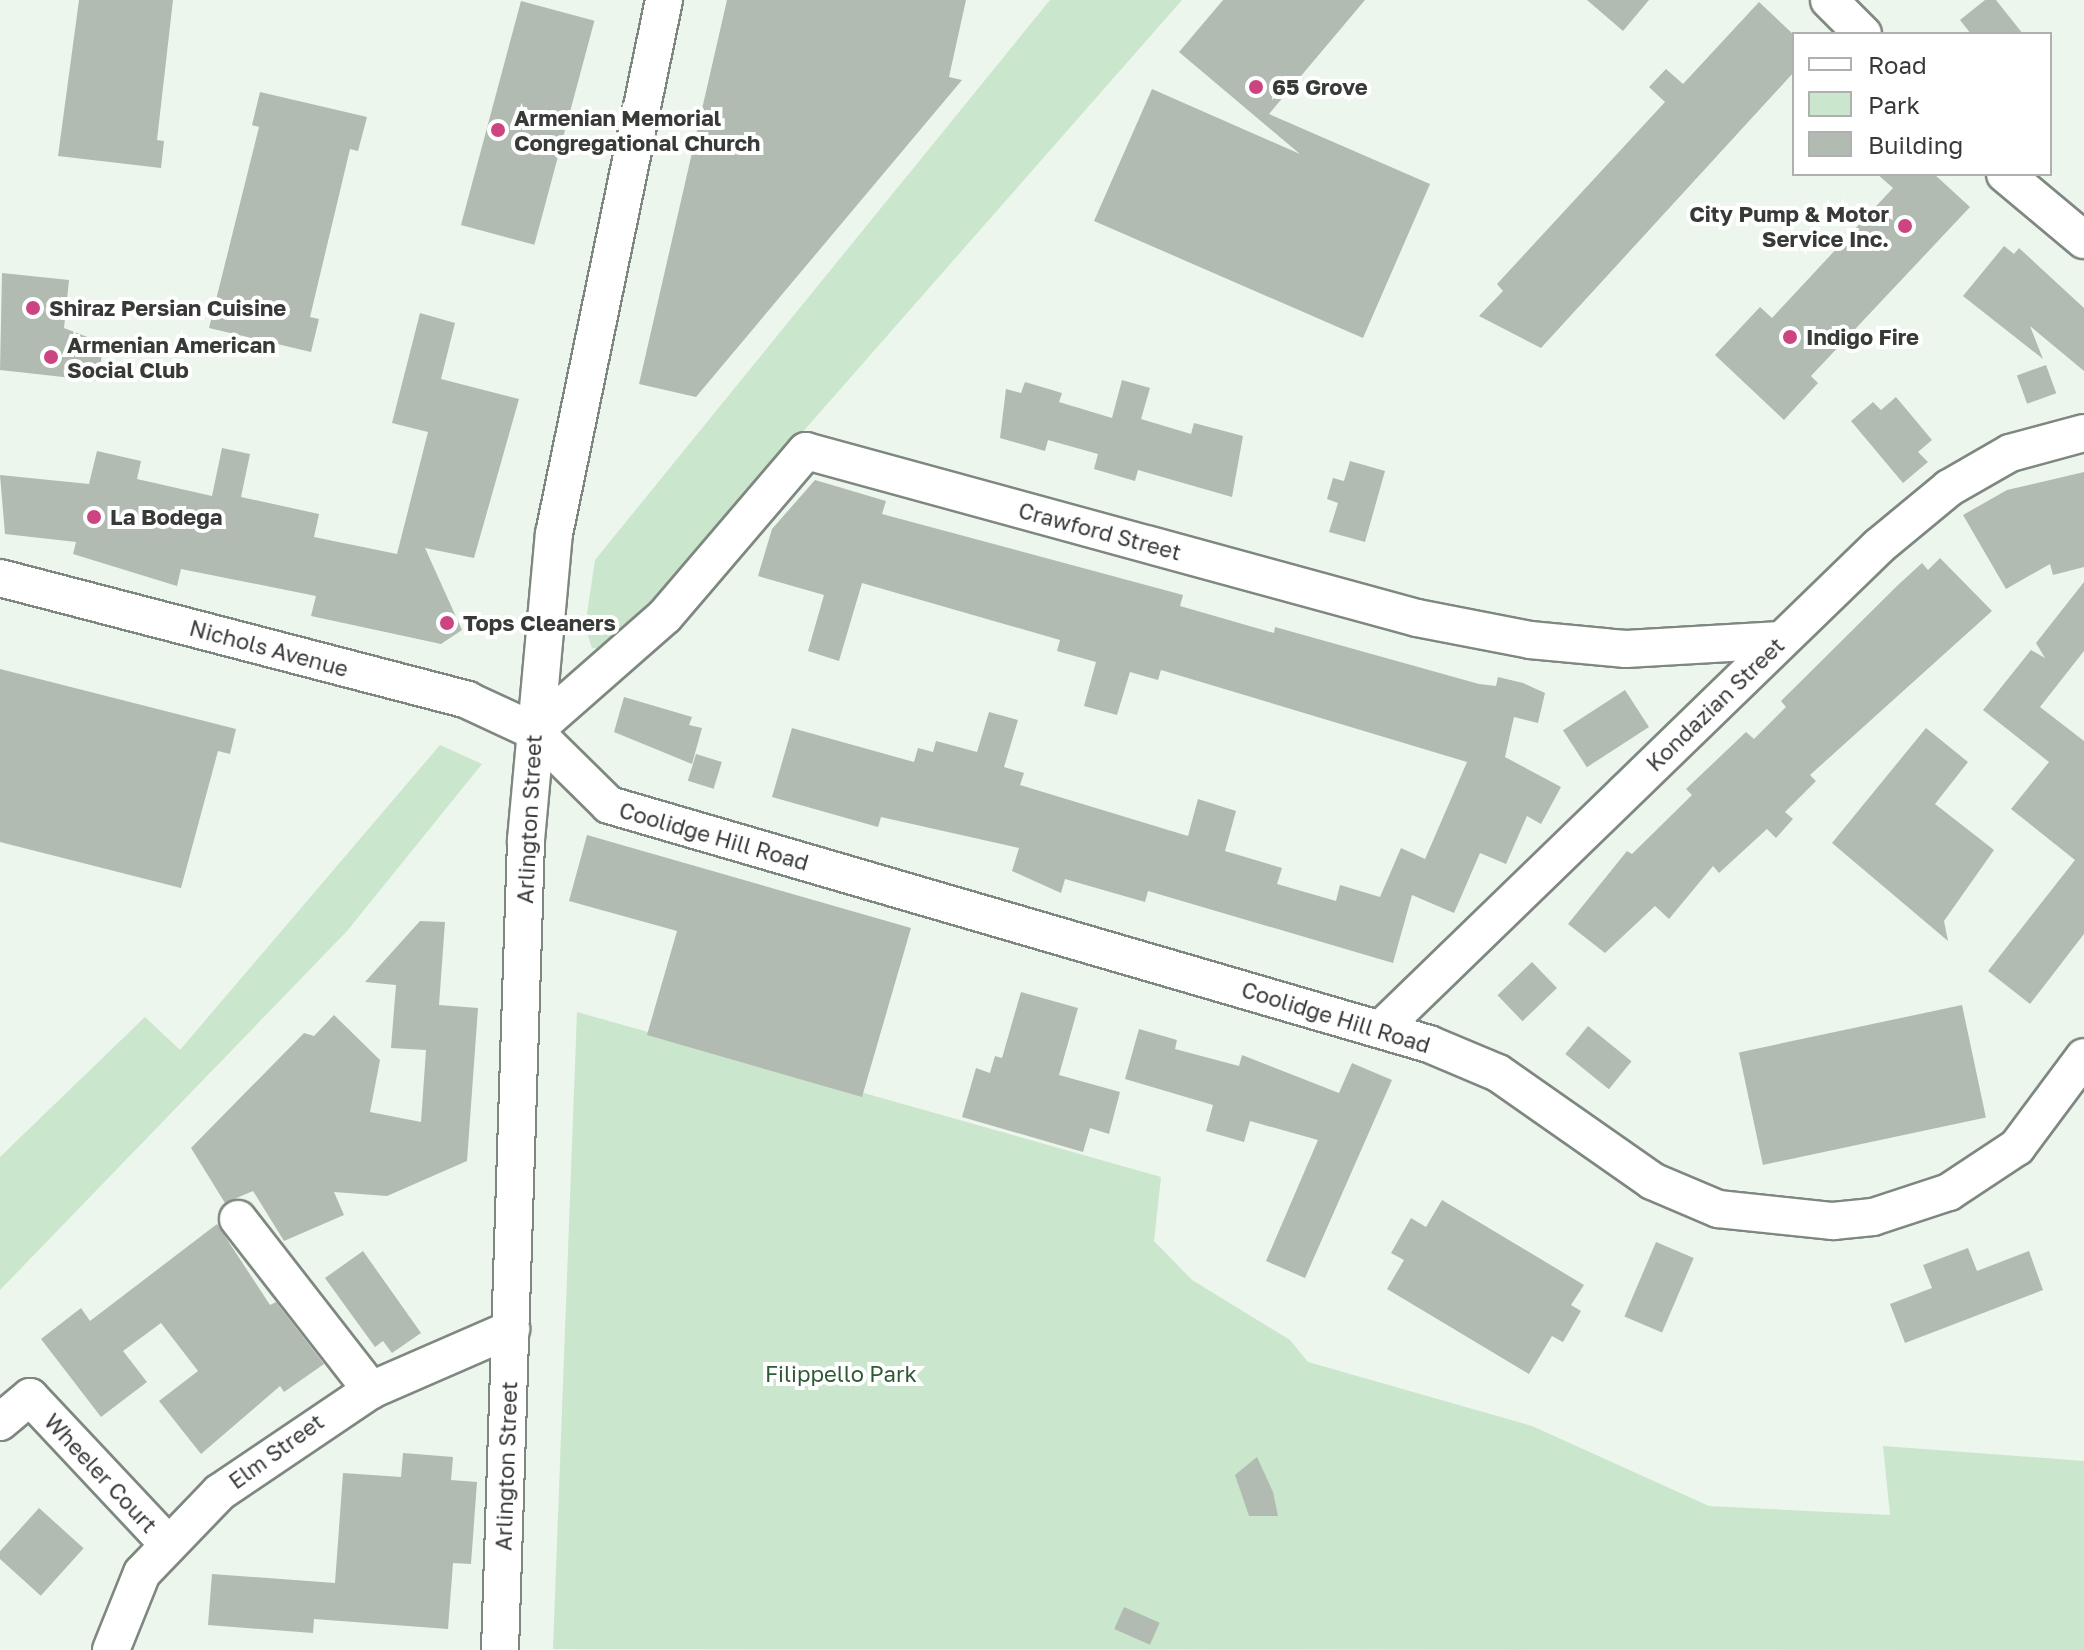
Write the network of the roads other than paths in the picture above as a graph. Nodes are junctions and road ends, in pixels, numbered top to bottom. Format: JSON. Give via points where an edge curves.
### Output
{"nodes":[{"id":1,"x":664,"y":0,"type":"edge"},
{"id":2,"x":1829,"y":0,"type":"edge"},
{"id":3,"x":1861,"y":32,"type":"edge"},
{"id":4,"x":2007,"y":176,"type":"edge"},
{"id":5,"x":2084,"y":240,"type":"edge"},
{"id":6,"x":2084,"y":433,"type":"edge"},
{"id":7,"x":0,"y":578,"type":"edge"},
{"id":8,"x":1781,"y":640,"type":"junction"},
{"id":9,"x":534,"y":731,"type":"junction"},
{"id":10,"x":1381,"y":1029,"type":"junction"},
{"id":11,"x":2084,"y":1057,"type":"edge"},
{"id":12,"x":238,"y":1219,"type":"dead end"},
{"id":13,"x":511,"y":1329,"type":"junction"},
{"id":14,"x":371,"y":1390,"type":"junction"},
{"id":15,"x":0,"y":1422,"type":"edge"},
{"id":16,"x":166,"y":1542,"type":"junction"},
{"id":17,"x":111,"y":1650,"type":"edge"},
{"id":18,"x":500,"y":1650,"type":"edge"}],
"edges":[{"from":1,"to":9,"type":"street","name":"Arlington Street","via":[[558,490]]},
{"from":2,"to":3,"type":"street"},
{"from":4,"to":5,"type":"street"},
{"from":6,"to":8,"type":"street","name":"Kondazian Street","via":[[2010,453],[1949,488]]},
{"from":7,"to":9,"type":"street","name":"Nichols Avenue","via":[[467,700]]},
{"from":8,"to":9,"type":"street","name":"Crawford Street","via":[[1641,649],[1530,640],[1417,618],[806,451],[665,616]]},
{"from":8,"to":10,"type":"street","name":"Kondazian Street"},
{"from":9,"to":10,"type":"street","name":"Coolidge Hill Road","via":[[609,805]]},
{"from":9,"to":13,"type":"street","name":"Arlington Street"},
{"from":10,"to":11,"type":"street","name":"Coolidge Hill Road","via":[[1498,1073],[1684,1197],[1793,1221],[1873,1217],[1984,1173],[2043,1120]]},
{"from":12,"to":14,"type":"street"},
{"from":13,"to":14,"type":"street","name":"Elm Street"},
{"from":13,"to":18,"type":"street","name":"Arlington Street"},
{"from":14,"to":16,"type":"street","name":"Elm Street","via":[[270,1453]]},
{"from":15,"to":16,"type":"street","name":"Wheeler Court","via":[[30,1397]]},
{"from":16,"to":17,"type":"street","name":"Elm Street","via":[[127,1601]]}]}
